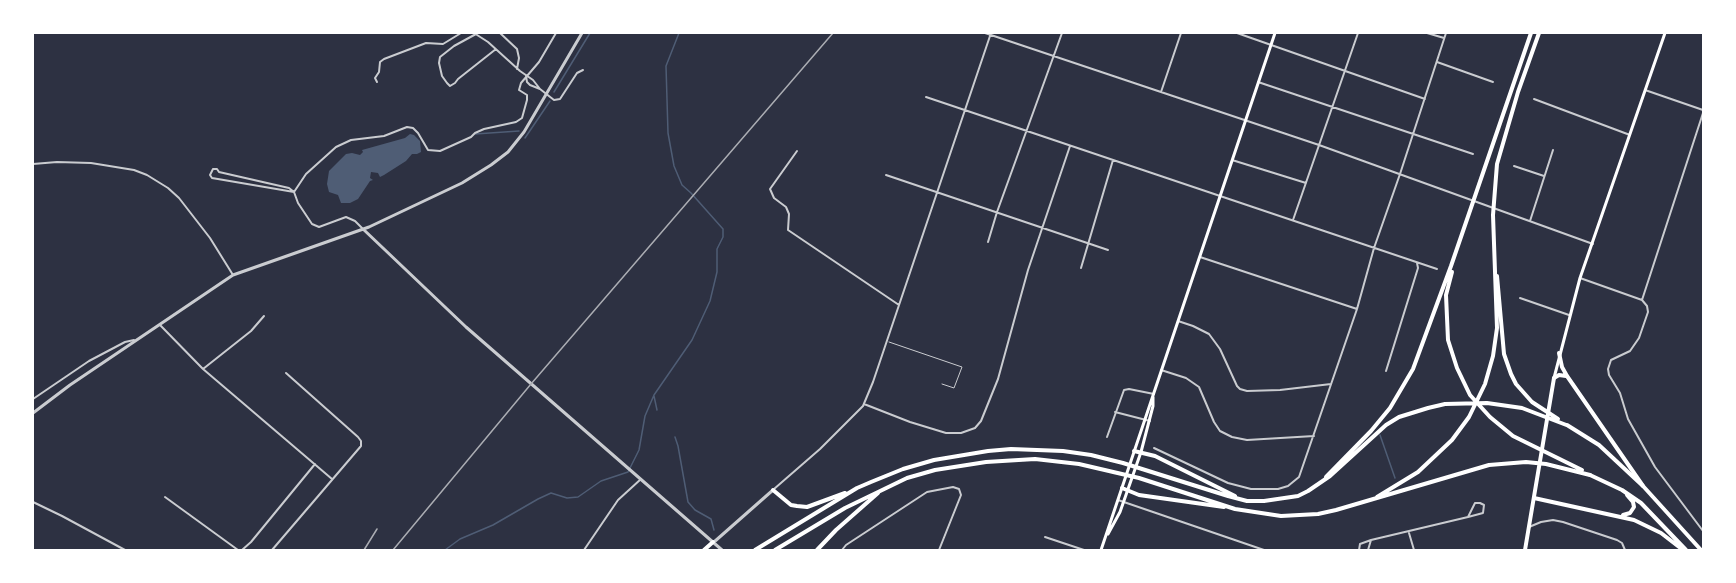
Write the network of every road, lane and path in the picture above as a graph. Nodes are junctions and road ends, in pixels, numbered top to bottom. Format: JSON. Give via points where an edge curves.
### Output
{"nodes":[{"id":1,"x":460,"y":33,"type":"edge"},
{"id":2,"x":475,"y":33,"type":"edge"},
{"id":3,"x":500,"y":33,"type":"edge"},
{"id":4,"x":556,"y":33,"type":"edge"},
{"id":5,"x":582,"y":33,"type":"edge"},
{"id":6,"x":985,"y":33,"type":"edge"},
{"id":7,"x":1062,"y":33,"type":"edge"},
{"id":8,"x":1181,"y":33,"type":"edge"},
{"id":9,"x":1237,"y":33,"type":"edge"},
{"id":10,"x":1275,"y":33,"type":"edge"},
{"id":11,"x":1358,"y":33,"type":"edge"},
{"id":12,"x":1427,"y":33,"type":"edge"},
{"id":13,"x":1446,"y":33,"type":"edge"},
{"id":14,"x":1531,"y":33,"type":"edge"},
{"id":15,"x":1539,"y":33,"type":"edge"},
{"id":16,"x":1665,"y":33,"type":"edge"},
{"id":17,"x":991,"y":34,"type":"edge"},
{"id":18,"x":1444,"y":39,"type":"junction"},
{"id":19,"x":1270,"y":45,"type":"junction"},
{"id":20,"x":496,"y":49,"type":"junction"},
{"id":21,"x":1054,"y":56,"type":"junction"},
{"id":22,"x":1437,"y":62,"type":"junction"},
{"id":23,"x":517,"y":69,"type":"junction"},
{"id":24,"x":583,"y":70,"type":"dead end"},
{"id":25,"x":1345,"y":71,"type":"junction"},
{"id":26,"x":527,"y":77,"type":"junction"},
{"id":27,"x":377,"y":82,"type":"dead end"},
{"id":28,"x":1258,"y":82,"type":"junction"},
{"id":29,"x":1493,"y":82,"type":"dead end"},
{"id":30,"x":1645,"y":90,"type":"junction"},
{"id":31,"x":1161,"y":92,"type":"junction"},
{"id":32,"x":546,"y":94,"type":"junction"},
{"id":33,"x":926,"y":98,"type":"dead end"},
{"id":34,"x":1425,"y":99,"type":"junction"},
{"id":35,"x":1534,"y":99,"type":"dead end"},
{"id":36,"x":1332,"y":108,"type":"junction"},
{"id":37,"x":963,"y":110,"type":"junction"},
{"id":38,"x":1703,"y":112,"type":"edge"},
{"id":39,"x":1245,"y":121,"type":"junction"},
{"id":40,"x":1026,"y":131,"type":"junction"},
{"id":41,"x":1413,"y":135,"type":"junction"},
{"id":42,"x":1630,"y":135,"type":"junction"},
{"id":43,"x":1319,"y":145,"type":"junction"},
{"id":44,"x":1070,"y":146,"type":"junction"},
{"id":45,"x":1554,"y":150,"type":"dead end"},
{"id":46,"x":796,"y":151,"type":"dead end"},
{"id":47,"x":1473,"y":154,"type":"dead end"},
{"id":48,"x":1113,"y":160,"type":"junction"},
{"id":49,"x":1232,"y":160,"type":"junction"},
{"id":50,"x":33,"y":164,"type":"edge"},
{"id":51,"x":1514,"y":166,"type":"dead end"},
{"id":52,"x":1400,"y":174,"type":"junction"},
{"id":53,"x":886,"y":175,"type":"dead end"},
{"id":54,"x":1544,"y":176,"type":"junction"},
{"id":55,"x":1306,"y":183,"type":"junction"},
{"id":56,"x":936,"y":191,"type":"junction"},
{"id":57,"x":294,"y":192,"type":"junction"},
{"id":58,"x":1221,"y":196,"type":"junction"},
{"id":59,"x":997,"y":212,"type":"junction"},
{"id":60,"x":1293,"y":221,"type":"junction"},
{"id":61,"x":1530,"y":221,"type":"junction"},
{"id":62,"x":1043,"y":228,"type":"junction"},
{"id":63,"x":363,"y":229,"type":"junction"},
{"id":64,"x":988,"y":242,"type":"dead end"},
{"id":65,"x":1087,"y":244,"type":"junction"},
{"id":66,"x":1593,"y":244,"type":"junction"},
{"id":67,"x":1374,"y":248,"type":"junction"},
{"id":68,"x":1458,"y":248,"type":"junction"},
{"id":69,"x":1108,"y":250,"type":"dead end"},
{"id":70,"x":1200,"y":257,"type":"junction"},
{"id":71,"x":1417,"y":263,"type":"junction"},
{"id":72,"x":1081,"y":268,"type":"dead end"},
{"id":73,"x":1437,"y":269,"type":"dead end"},
{"id":74,"x":1496,"y":269,"type":"junction"},
{"id":75,"x":233,"y":275,"type":"junction"},
{"id":76,"x":1580,"y":278,"type":"junction"},
{"id":77,"x":1520,"y":298,"type":"dead end"},
{"id":78,"x":1642,"y":300,"type":"junction"},
{"id":79,"x":899,"y":305,"type":"junction"},
{"id":80,"x":1357,"y":309,"type":"junction"},
{"id":81,"x":1569,"y":315,"type":"junction"},
{"id":82,"x":264,"y":316,"type":"dead end"},
{"id":83,"x":1178,"y":321,"type":"junction"},
{"id":84,"x":160,"y":325,"type":"junction"},
{"id":85,"x":137,"y":340,"type":"junction"},
{"id":86,"x":887,"y":341,"type":"junction"},
{"id":87,"x":1559,"y":353,"type":"junction"},
{"id":88,"x":203,"y":369,"type":"junction"},
{"id":89,"x":1161,"y":370,"type":"junction"},
{"id":90,"x":1386,"y":371,"type":"dead end"},
{"id":91,"x":286,"y":373,"type":"dead end"},
{"id":92,"x":1567,"y":376,"type":"junction"},
{"id":93,"x":1554,"y":378,"type":"junction"},
{"id":94,"x":942,"y":384,"type":"dead end"},
{"id":95,"x":1332,"y":384,"type":"junction"},
{"id":96,"x":1154,"y":395,"type":"junction"},
{"id":97,"x":33,"y":399,"type":"edge"},
{"id":98,"x":864,"y":404,"type":"junction"},
{"id":99,"x":1115,"y":412,"type":"junction"},
{"id":100,"x":33,"y":413,"type":"edge"},
{"id":101,"x":1144,"y":420,"type":"junction"},
{"id":102,"x":1150,"y":421,"type":"junction"},
{"id":103,"x":1569,"y":426,"type":"junction"},
{"id":104,"x":1314,"y":436,"type":"junction"},
{"id":105,"x":1107,"y":437,"type":"dead end"},
{"id":106,"x":1155,"y":448,"type":"dead end"},
{"id":107,"x":1134,"y":451,"type":"junction"},
{"id":108,"x":1142,"y":452,"type":"junction"},
{"id":109,"x":315,"y":464,"type":"junction"},
{"id":110,"x":1590,"y":475,"type":"junction"},
{"id":111,"x":639,"y":478,"type":"junction"},
{"id":112,"x":332,"y":479,"type":"junction"},
{"id":113,"x":1322,"y":482,"type":"junction"},
{"id":114,"x":1643,"y":486,"type":"junction"},
{"id":115,"x":857,"y":488,"type":"junction"},
{"id":116,"x":884,"y":488,"type":"junction"},
{"id":117,"x":1122,"y":488,"type":"junction"},
{"id":118,"x":773,"y":490,"type":"junction"},
{"id":119,"x":1128,"y":490,"type":"junction"},
{"id":120,"x":1622,"y":490,"type":"junction"},
{"id":121,"x":165,"y":497,"type":"dead end"},
{"id":122,"x":1534,"y":498,"type":"junction"},
{"id":123,"x":1374,"y":499,"type":"junction"},
{"id":124,"x":1118,"y":500,"type":"junction"},
{"id":125,"x":1247,"y":501,"type":"junction"},
{"id":126,"x":33,"y":502,"type":"edge"},
{"id":127,"x":1124,"y":502,"type":"junction"},
{"id":128,"x":1235,"y":509,"type":"junction"},
{"id":129,"x":1620,"y":516,"type":"junction"},
{"id":130,"x":1468,"y":517,"type":"junction"},
{"id":131,"x":1529,"y":527,"type":"junction"},
{"id":132,"x":1703,"y":531,"type":"edge"},
{"id":133,"x":1409,"y":532,"type":"junction"},
{"id":134,"x":1107,"y":536,"type":"junction"},
{"id":135,"x":1045,"y":537,"type":"dead end"},
{"id":136,"x":1371,"y":540,"type":"junction"},
{"id":137,"x":713,"y":542,"type":"junction"},
{"id":138,"x":125,"y":550,"type":"edge"},
{"id":139,"x":240,"y":550,"type":"edge"},
{"id":140,"x":272,"y":550,"type":"edge"},
{"id":141,"x":584,"y":550,"type":"edge"},
{"id":142,"x":704,"y":550,"type":"edge"},
{"id":143,"x":722,"y":550,"type":"edge"},
{"id":144,"x":755,"y":550,"type":"edge"},
{"id":145,"x":775,"y":550,"type":"edge"},
{"id":146,"x":817,"y":550,"type":"edge"},
{"id":147,"x":842,"y":550,"type":"edge"},
{"id":148,"x":939,"y":550,"type":"edge"},
{"id":149,"x":1084,"y":550,"type":"edge"},
{"id":150,"x":1101,"y":550,"type":"edge"},
{"id":151,"x":1264,"y":550,"type":"edge"},
{"id":152,"x":1359,"y":550,"type":"edge"},
{"id":153,"x":1368,"y":550,"type":"edge"},
{"id":154,"x":1414,"y":550,"type":"edge"},
{"id":155,"x":1525,"y":550,"type":"edge"},
{"id":156,"x":1625,"y":550,"type":"edge"},
{"id":157,"x":1685,"y":550,"type":"edge"},
{"id":158,"x":1701,"y":550,"type":"edge"}],
"edges":[{"from":1,"to":27,"type":"street","via":[[443,44],[426,43],[384,58],[375,78]]},
{"from":2,"to":20,"type":"street"},
{"from":2,"to":20,"type":"street","via":[[438,60],[450,86]]},
{"from":3,"to":23,"type":"street","via":[[517,49]]},
{"from":4,"to":26,"type":"street"},
{"from":5,"to":32,"type":"street"},
{"from":6,"to":17,"type":"street"},
{"from":7,"to":21,"type":"street"},
{"from":8,"to":31,"type":"street"},
{"from":9,"to":19,"type":"street"},
{"from":10,"to":19,"type":"main road"},
{"from":11,"to":25,"type":"street"},
{"from":12,"to":18,"type":"street"},
{"from":13,"to":18,"type":"street"},
{"from":14,"to":68,"type":"main road"},
{"from":15,"to":74,"type":"main road","via":[[1500,153],[1493,215]]},
{"from":16,"to":30,"type":"main road"},
{"from":17,"to":21,"type":"street"},
{"from":17,"to":37,"type":"street"},
{"from":18,"to":22,"type":"street"},
{"from":19,"to":25,"type":"street"},
{"from":19,"to":28,"type":"main road"},
{"from":20,"to":23,"type":"street"},
{"from":21,"to":31,"type":"street"},
{"from":21,"to":40,"type":"street"},
{"from":22,"to":29,"type":"street"},
{"from":22,"to":34,"type":"street"},
{"from":23,"to":26,"type":"street"},
{"from":24,"to":32,"type":"street","via":[[560,99]]},
{"from":25,"to":34,"type":"street"},
{"from":25,"to":36,"type":"street"},
{"from":26,"to":32,"type":"street","via":[[530,85]]},
{"from":26,"to":57,"type":"street","via":[[519,90],[527,95],[522,118],[516,122],[484,129],[440,151],[428,150],[418,133],[407,127],[384,136],[351,140],[329,153]]},
{"from":28,"to":36,"type":"street"},
{"from":28,"to":39,"type":"main road"},
{"from":30,"to":38,"type":"street"},
{"from":30,"to":42,"type":"main road"},
{"from":31,"to":39,"type":"street"},
{"from":32,"to":63,"type":"street","via":[[524,132],[491,165],[462,183]]},
{"from":33,"to":37,"type":"street"},
{"from":34,"to":41,"type":"street"},
{"from":35,"to":42,"type":"street"},
{"from":36,"to":41,"type":"street"},
{"from":36,"to":43,"type":"street"},
{"from":37,"to":40,"type":"street"},
{"from":37,"to":56,"type":"street"},
{"from":38,"to":78,"type":"street"},
{"from":39,"to":43,"type":"street"},
{"from":39,"to":49,"type":"main road"},
{"from":40,"to":44,"type":"street"},
{"from":40,"to":59,"type":"street"},
{"from":41,"to":47,"type":"street"},
{"from":41,"to":52,"type":"street"},
{"from":42,"to":66,"type":"main road"},
{"from":43,"to":52,"type":"street"},
{"from":43,"to":55,"type":"street"},
{"from":44,"to":48,"type":"street"},
{"from":44,"to":62,"type":"street"},
{"from":45,"to":54,"type":"street"},
{"from":46,"to":79,"type":"street","via":[[770,189],[786,207],[788,230]]},
{"from":48,"to":58,"type":"street"},
{"from":48,"to":65,"type":"street"},
{"from":49,"to":55,"type":"street"},
{"from":49,"to":58,"type":"main road"},
{"from":50,"to":75,"type":"street","via":[[91,163],[147,175],[179,198]]},
{"from":51,"to":54,"type":"street"},
{"from":52,"to":61,"type":"street"},
{"from":52,"to":67,"type":"street"},
{"from":53,"to":56,"type":"street"},
{"from":54,"to":61,"type":"street"},
{"from":55,"to":60,"type":"street"},
{"from":56,"to":59,"type":"street"},
{"from":56,"to":79,"type":"street"},
{"from":57,"to":57,"type":"street","via":[[212,178],[210,174],[217,169]]},
{"from":57,"to":63,"type":"street","via":[[315,227],[346,217]]},
{"from":58,"to":60,"type":"street"},
{"from":58,"to":70,"type":"main road"},
{"from":59,"to":62,"type":"street"},
{"from":59,"to":64,"type":"street"},
{"from":60,"to":67,"type":"street"},
{"from":61,"to":66,"type":"street"},
{"from":62,"to":65,"type":"street"},
{"from":62,"to":98,"type":"street","via":[[998,379],[975,428],[961,434],[946,433]]},
{"from":63,"to":75,"type":"street"},
{"from":63,"to":111,"type":"street","via":[[465,327]]},
{"from":65,"to":69,"type":"street"},
{"from":65,"to":72,"type":"street"},
{"from":66,"to":76,"type":"main road"},
{"from":67,"to":71,"type":"street"},
{"from":67,"to":80,"type":"street"},
{"from":68,"to":110,"type":"main road","via":[[1446,295],[1446,326],[1450,347],[1470,395],[1513,436]]},
{"from":68,"to":113,"type":"main road","via":[[1406,383],[1380,420]]},
{"from":70,"to":80,"type":"street"},
{"from":70,"to":83,"type":"main road"},
{"from":71,"to":73,"type":"street"},
{"from":71,"to":90,"type":"street"},
{"from":74,"to":103,"type":"main road","via":[[1504,354],[1511,374],[1532,402]]},
{"from":74,"to":123,"type":"main road","via":[[1497,328],[1493,356],[1469,417],[1430,462]]},
{"from":75,"to":84,"type":"street"},
{"from":76,"to":78,"type":"street"},
{"from":76,"to":81,"type":"main road"},
{"from":77,"to":81,"type":"street"},
{"from":78,"to":132,"type":"street","via":[[1648,312],[1639,338],[1629,351],[1611,360],[1609,375],[1654,467]]},
{"from":79,"to":86,"type":"street"},
{"from":80,"to":95,"type":"street"},
{"from":81,"to":87,"type":"main road"},
{"from":82,"to":88,"type":"street"},
{"from":83,"to":89,"type":"main road"},
{"from":83,"to":95,"type":"street","via":[[1209,334],[1237,386],[1247,391]]},
{"from":84,"to":85,"type":"street"},
{"from":84,"to":88,"type":"street"},
{"from":85,"to":97,"type":"street","via":[[89,361]]},
{"from":85,"to":100,"type":"street"},
{"from":86,"to":94,"type":"lane","via":[[962,367],[954,388]]},
{"from":86,"to":98,"type":"street"},
{"from":87,"to":92,"type":"main road"},
{"from":87,"to":93,"type":"main road"},
{"from":88,"to":109,"type":"street"},
{"from":89,"to":96,"type":"main road"},
{"from":89,"to":104,"type":"street","via":[[1199,387],[1214,422],[1220,431],[1232,437],[1247,440]]},
{"from":91,"to":112,"type":"street","via":[[361,441]]},
{"from":92,"to":93,"type":"main road"},
{"from":92,"to":114,"type":"main road"},
{"from":93,"to":122,"type":"main road"},
{"from":95,"to":104,"type":"street"},
{"from":96,"to":99,"type":"street","via":[[1124,390]]},
{"from":96,"to":101,"type":"main road"},
{"from":96,"to":102,"type":"main road"},
{"from":98,"to":118,"type":"street"},
{"from":99,"to":101,"type":"street"},
{"from":99,"to":105,"type":"street"},
{"from":101,"to":102,"type":"street"},
{"from":101,"to":107,"type":"main road"},
{"from":102,"to":108,"type":"main road"},
{"from":103,"to":113,"type":"main road","via":[[1522,408],[1495,404],[1428,408],[1386,425]]},
{"from":103,"to":114,"type":"main road","via":[[1606,451]]},
{"from":104,"to":106,"type":"street","via":[[1301,472],[1293,482],[1278,489],[1251,489],[1218,479]]},
{"from":107,"to":108,"type":"main road"},
{"from":107,"to":117,"type":"main road"},
{"from":108,"to":119,"type":"main road"},
{"from":108,"to":125,"type":"main road"},
{"from":109,"to":112,"type":"street"},
{"from":109,"to":139,"type":"street","via":[[251,542]]},
{"from":110,"to":120,"type":"main road"},
{"from":110,"to":123,"type":"main road","via":[[1526,462],[1489,465]]},
{"from":111,"to":137,"type":"street"},
{"from":111,"to":141,"type":"street","via":[[618,500]]},
{"from":112,"to":140,"type":"street"},
{"from":113,"to":125,"type":"main road","via":[[1298,496]]},
{"from":114,"to":158,"type":"main road"},
{"from":115,"to":118,"type":"main road","via":[[807,507],[791,505]]},
{"from":115,"to":125,"type":"main road","via":[[903,469],[1011,449],[1082,453]]},
{"from":115,"to":144,"type":"main road"},
{"from":116,"to":128,"type":"main road","via":[[935,470],[1035,459],[1121,473]]},
{"from":116,"to":145,"type":"main road"},
{"from":116,"to":146,"type":"main road"},
{"from":117,"to":119,"type":"main road"},
{"from":117,"to":124,"type":"main road"},
{"from":118,"to":137,"type":"street"},
{"from":119,"to":127,"type":"main road"},
{"from":119,"to":128,"type":"main road"},
{"from":120,"to":129,"type":"main road","via":[[1634,507]]},
{"from":120,"to":157,"type":"main road","via":[[1653,514]]},
{"from":121,"to":139,"type":"street"},
{"from":122,"to":129,"type":"main road"},
{"from":122,"to":131,"type":"main road"},
{"from":123,"to":128,"type":"main road","via":[[1318,514],[1280,516]]},
{"from":124,"to":127,"type":"street"},
{"from":124,"to":134,"type":"main road"},
{"from":126,"to":138,"type":"street"},
{"from":127,"to":134,"type":"main road"},
{"from":127,"to":151,"type":"street"},
{"from":129,"to":157,"type":"main road","via":[[1661,533]]},
{"from":130,"to":130,"type":"street","via":[[1484,513],[1484,505],[1475,503]]},
{"from":130,"to":133,"type":"street"},
{"from":131,"to":155,"type":"main road"},
{"from":131,"to":156,"type":"street","via":[[1553,520],[1563,522],[1617,540]]},
{"from":133,"to":136,"type":"street"},
{"from":133,"to":154,"type":"street"},
{"from":134,"to":150,"type":"main road"},
{"from":135,"to":149,"type":"street"},
{"from":136,"to":152,"type":"street","via":[[1360,544]]},
{"from":136,"to":153,"type":"street"},
{"from":137,"to":142,"type":"main road"},
{"from":137,"to":143,"type":"street"},
{"from":147,"to":148,"type":"street","via":[[927,492],[953,487],[961,495]]}]}
